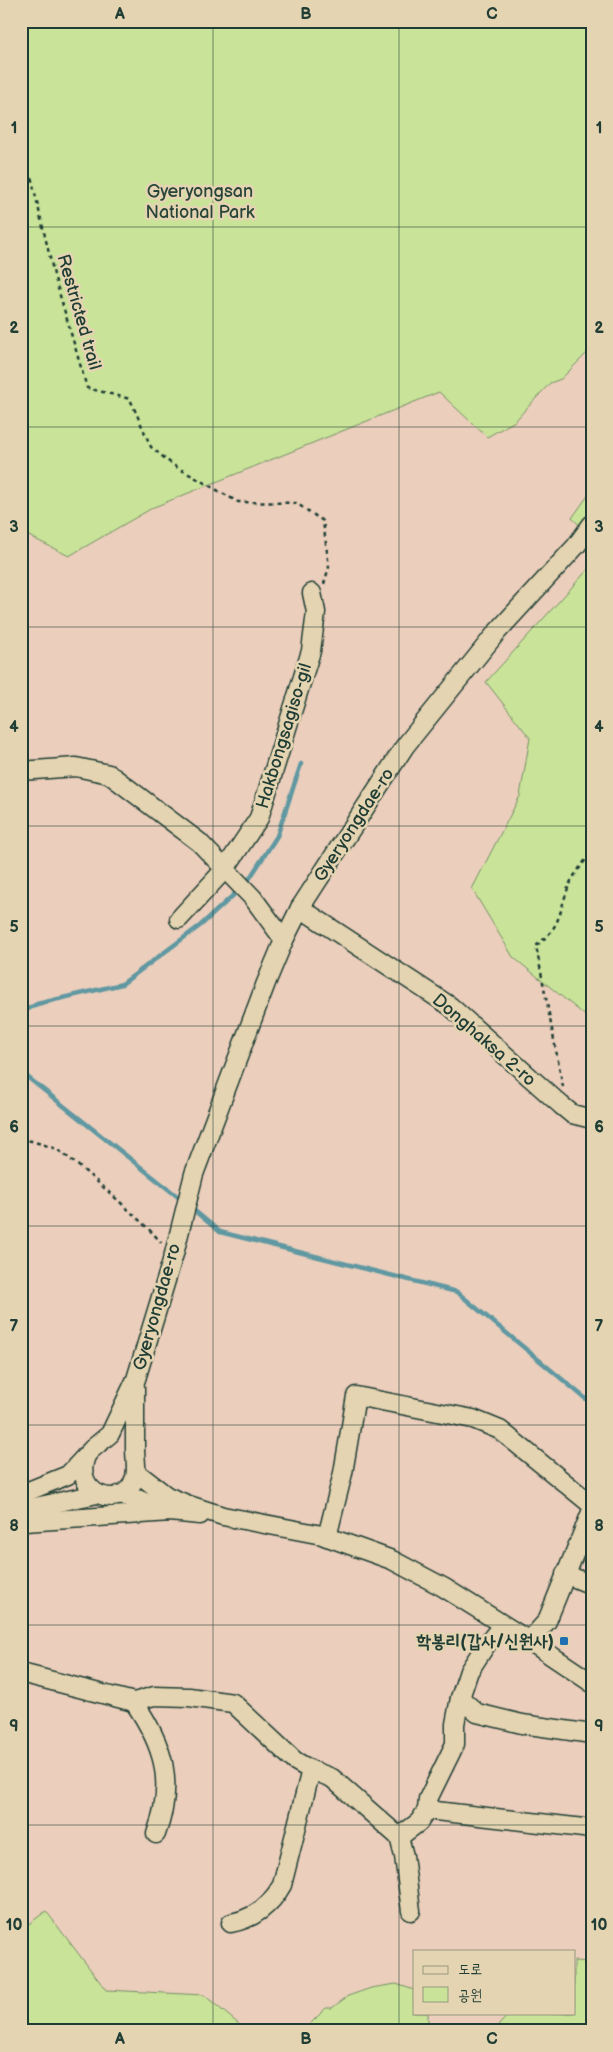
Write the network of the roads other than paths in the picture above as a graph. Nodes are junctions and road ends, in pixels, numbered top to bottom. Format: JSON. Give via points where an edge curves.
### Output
{"nodes":[{"id":1,"x":592,"y":524,"type":"edge"},
{"id":2,"x":318,"y":589,"type":"road end"},
{"id":3,"x":21,"y":771,"type":"edge"},
{"id":4,"x":230,"y":874,"type":"junction"},
{"id":5,"x":300,"y":908,"type":"junction"},
{"id":6,"x":179,"y":919,"type":"dead end"},
{"id":7,"x":284,"y":940,"type":"junction"},
{"id":8,"x":592,"y":1119,"type":"edge"},
{"id":9,"x":136,"y":1379,"type":"junction"},
{"id":10,"x":93,"y":1450,"type":"junction"},
{"id":11,"x":136,"y":1467,"type":"junction"},
{"id":12,"x":21,"y":1494,"type":"edge"},
{"id":13,"x":97,"y":1494,"type":"junction"},
{"id":14,"x":119,"y":1495,"type":"junction"},
{"id":15,"x":592,"y":1505,"type":"edge"},
{"id":16,"x":21,"y":1510,"type":"edge"},
{"id":17,"x":592,"y":1510,"type":"edge"},
{"id":18,"x":170,"y":1512,"type":"junction"},
{"id":19,"x":222,"y":1516,"type":"junction"},
{"id":20,"x":21,"y":1521,"type":"edge"},
{"id":21,"x":327,"y":1537,"type":"junction"},
{"id":22,"x":566,"y":1574,"type":"junction"},
{"id":23,"x":592,"y":1585,"type":"edge"},
{"id":24,"x":502,"y":1626,"type":"junction"},
{"id":25,"x":529,"y":1641,"type":"junction"},
{"id":26,"x":21,"y":1673,"type":"edge"},
{"id":27,"x":592,"y":1683,"type":"edge"},
{"id":28,"x":460,"y":1698,"type":"junction"},
{"id":29,"x":134,"y":1702,"type":"junction"},
{"id":30,"x":592,"y":1734,"type":"edge"},
{"id":31,"x":311,"y":1770,"type":"junction"},
{"id":32,"x":428,"y":1810,"type":"junction"},
{"id":33,"x":592,"y":1829,"type":"edge"},
{"id":34,"x":156,"y":1834,"type":"dead end"},
{"id":35,"x":398,"y":1837,"type":"junction"},
{"id":36,"x":411,"y":1912,"type":"dead end"},
{"id":37,"x":231,"y":1923,"type":"dead end"}],
"edges":[{"from":1,"to":5,"type":"street","name":"Gyeryongdae-ro","via":[[576,546],[497,632],[405,746]]},
{"from":2,"to":4,"type":"street","name":"Hakbongsagiso-gil","via":[[311,650],[289,726],[259,818]]},
{"from":3,"to":4,"type":"street","via":[[76,767],[109,774],[199,842]]},
{"from":4,"to":6,"type":"street","name":"Hakbongsagiso-gil"},
{"from":4,"to":7,"type":"street"},
{"from":5,"to":7,"type":"street","name":"Gyeryongdae-ro"},
{"from":5,"to":8,"type":"street","name":"Donghaksa 2-ro","via":[[450,1006],[572,1114]]},
{"from":7,"to":9,"type":"street","name":"Gyeryongdae-ro","via":[[194,1174],[174,1254]]},
{"from":9,"to":10,"type":"street","via":[[110,1434]]},
{"from":9,"to":11,"type":"street"},
{"from":10,"to":11,"type":"street","via":[[117,1444],[132,1455]]},
{"from":10,"to":12,"type":"street","via":[[68,1475]]},
{"from":10,"to":13,"type":"street","via":[[83,1464],[85,1482]]},
{"from":11,"to":14,"type":"street","via":[[130,1488]]},
{"from":11,"to":19,"type":"street","via":[[167,1496]]},
{"from":13,"to":14,"type":"street","via":[[106,1497]]},
{"from":13,"to":16,"type":"street"},
{"from":14,"to":18,"type":"street","via":[[145,1501]]},
{"from":15,"to":21,"type":"street","via":[[500,1430],[473,1419],[356,1396],[343,1473]]},
{"from":17,"to":22,"type":"street"},
{"from":18,"to":19,"type":"street"},
{"from":18,"to":20,"type":"street"},
{"from":19,"to":21,"type":"street"},
{"from":21,"to":24,"type":"street","via":[[392,1560]]},
{"from":22,"to":23,"type":"street"},
{"from":22,"to":25,"type":"street","via":[[547,1620]]},
{"from":24,"to":25,"type":"street"},
{"from":24,"to":28,"type":"street","via":[[469,1671]]},
{"from":25,"to":27,"type":"street"},
{"from":26,"to":29,"type":"street"},
{"from":28,"to":30,"type":"street","via":[[477,1713],[522,1724]]},
{"from":28,"to":32,"type":"street","via":[[455,1744],[428,1798]]},
{"from":29,"to":31,"type":"street","via":[[154,1696],[233,1703],[295,1760]]},
{"from":29,"to":34,"type":"street","via":[[158,1742],[166,1771],[163,1813]]},
{"from":31,"to":35,"type":"street","via":[[332,1778],[349,1791]]},
{"from":31,"to":37,"type":"street","via":[[282,1885],[274,1899],[258,1912],[243,1921]]},
{"from":32,"to":33,"type":"street"},
{"from":32,"to":35,"type":"street","via":[[419,1822]]},
{"from":35,"to":36,"type":"street","via":[[404,1856]]}]}
